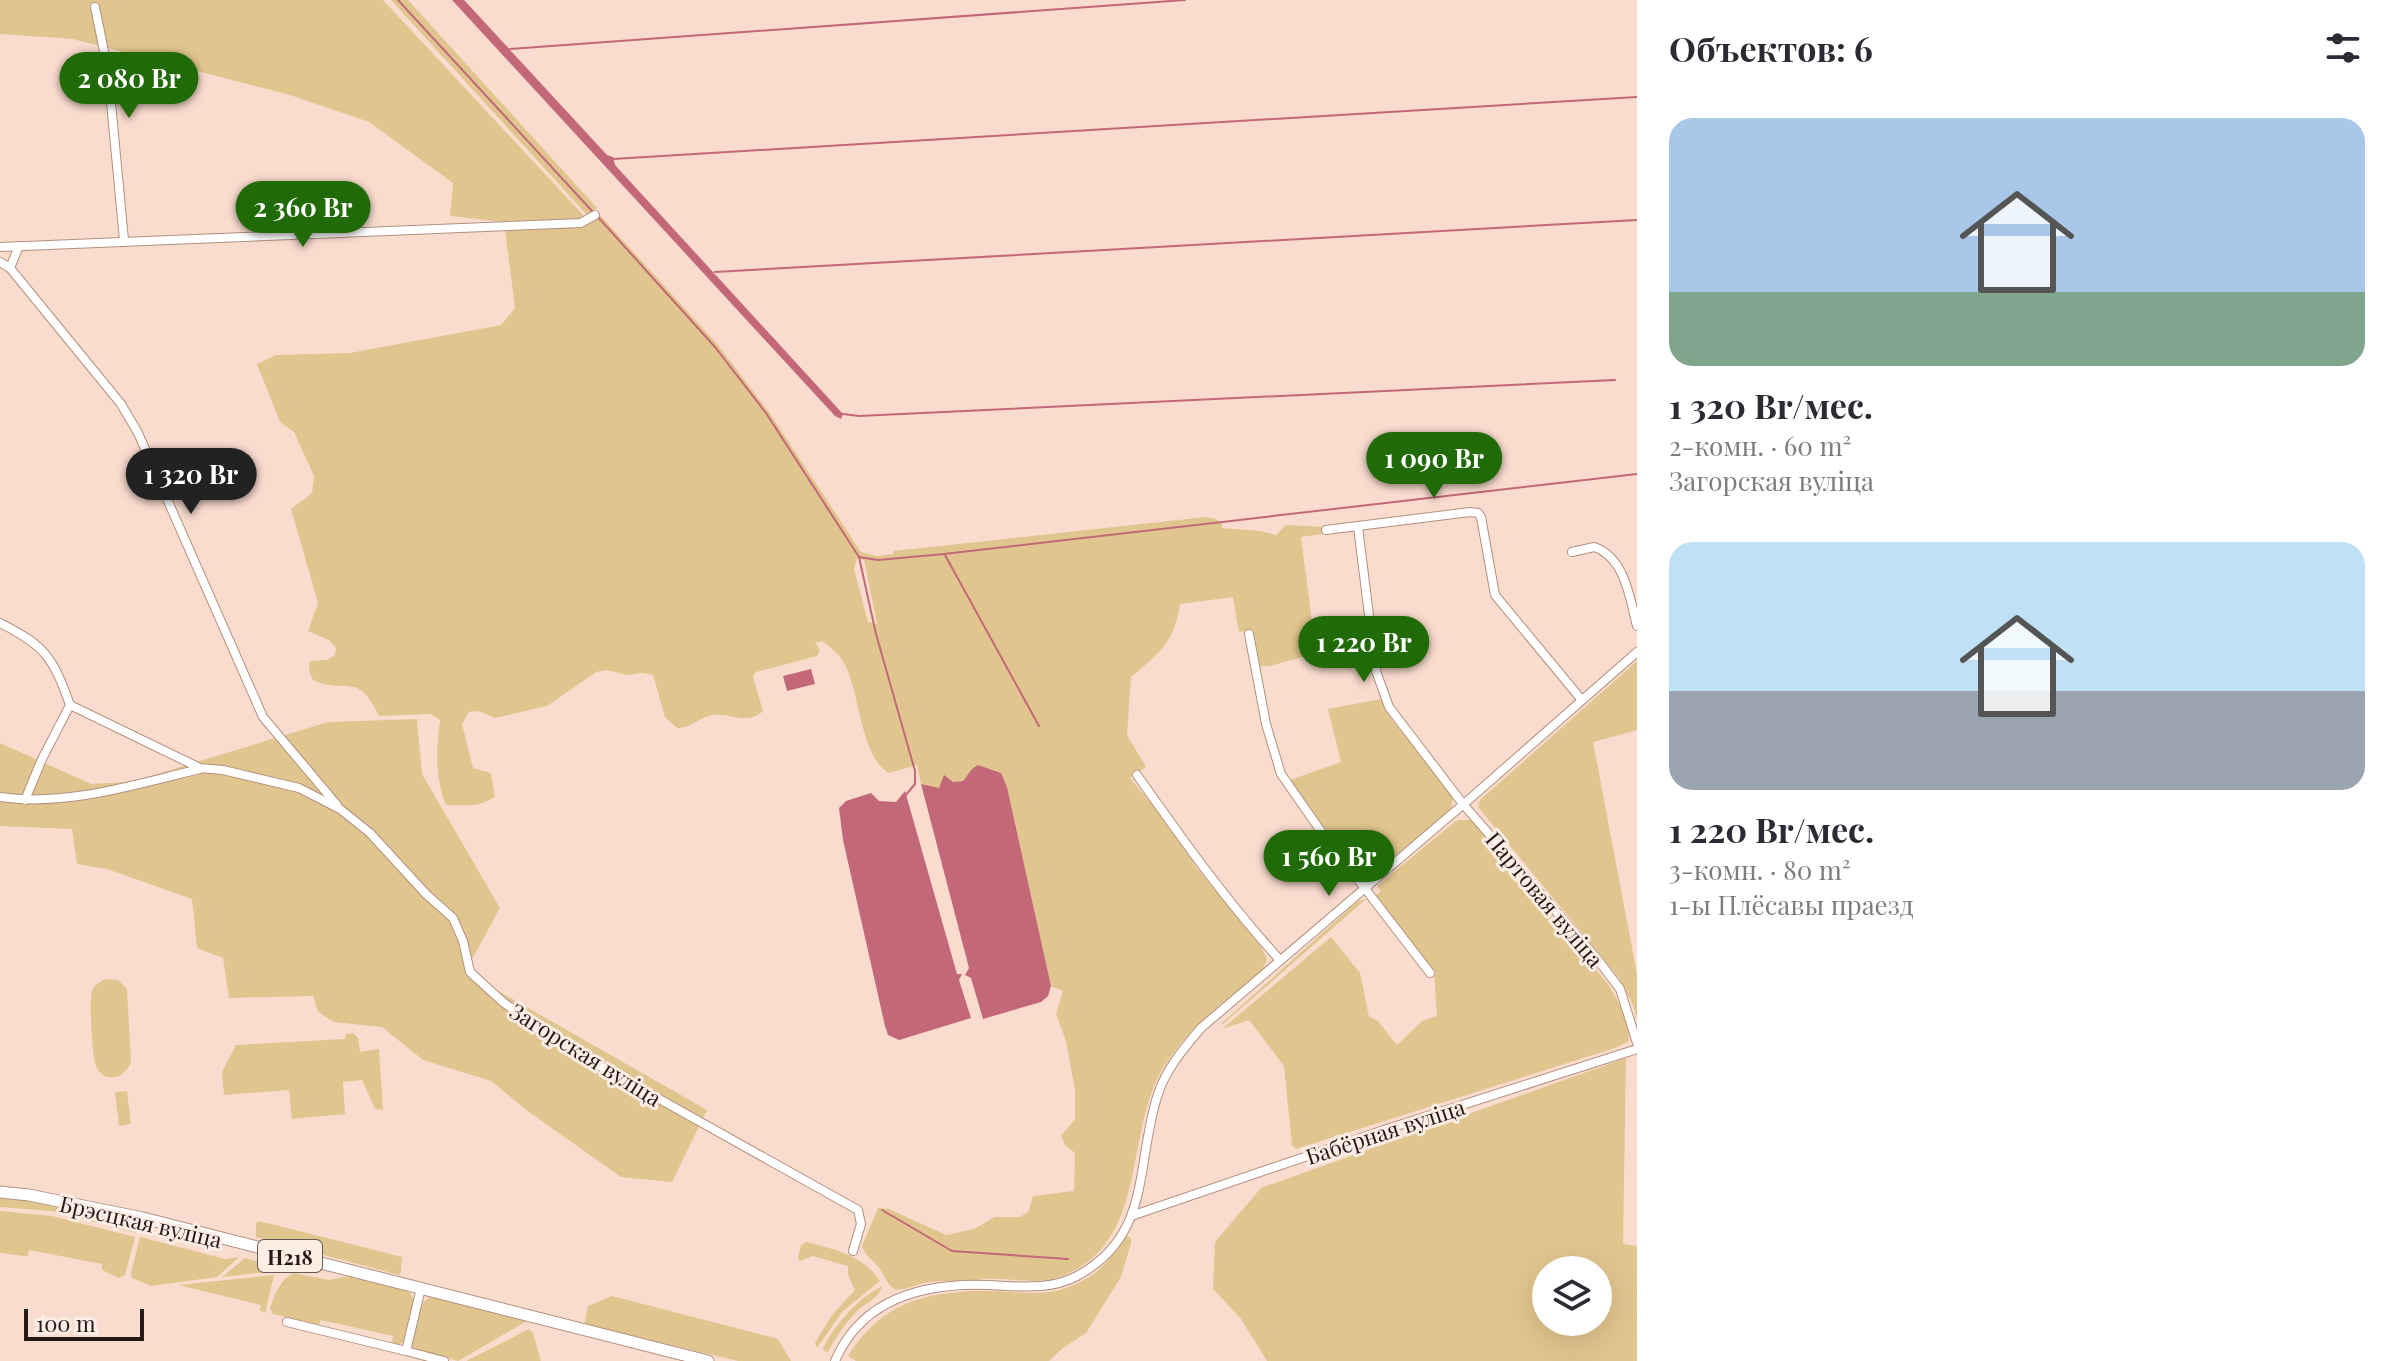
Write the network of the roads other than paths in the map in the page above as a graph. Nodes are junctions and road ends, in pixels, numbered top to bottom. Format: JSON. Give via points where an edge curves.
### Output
{"nodes":[{"id":1,"x":95,"y":7,"type":"dead end"},
{"id":2,"x":595,"y":215,"type":"dead end"},
{"id":3,"x":124,"y":240,"type":"junction"},
{"id":4,"x":19,"y":246,"type":"junction"},
{"id":5,"x":0,"y":247,"type":"edge"},
{"id":6,"x":0,"y":262,"type":"edge"},
{"id":7,"x":10,"y":268,"type":"junction"},
{"id":8,"x":1358,"y":527,"type":"junction"},
{"id":9,"x":1326,"y":530,"type":"dead end"},
{"id":10,"x":1572,"y":552,"type":"dead end"},
{"id":11,"x":0,"y":623,"type":"edge"},
{"id":12,"x":1637,"y":626,"type":"edge"},
{"id":13,"x":1249,"y":634,"type":"dead end"},
{"id":14,"x":1637,"y":652,"type":"edge"},
{"id":15,"x":1581,"y":699,"type":"junction"},
{"id":16,"x":70,"y":705,"type":"junction"},
{"id":17,"x":200,"y":768,"type":"junction"},
{"id":18,"x":1137,"y":775,"type":"dead end"},
{"id":19,"x":0,"y":797,"type":"edge"},
{"id":20,"x":25,"y":800,"type":"junction"},
{"id":21,"x":1463,"y":804,"type":"junction"},
{"id":22,"x":340,"y":809,"type":"junction"},
{"id":23,"x":1367,"y":888,"type":"junction"},
{"id":24,"x":1280,"y":960,"type":"junction"},
{"id":25,"x":1430,"y":973,"type":"dead end"},
{"id":26,"x":1637,"y":1043,"type":"edge"},
{"id":27,"x":1637,"y":1049,"type":"edge"},
{"id":28,"x":0,"y":1192,"type":"edge"},
{"id":29,"x":1134,"y":1215,"type":"junction"},
{"id":30,"x":853,"y":1251,"type":"dead end"},
{"id":31,"x":421,"y":1288,"type":"junction"},
{"id":32,"x":287,"y":1322,"type":"dead end"},
{"id":33,"x":406,"y":1351,"type":"junction"},
{"id":34,"x":444,"y":1361,"type":"edge"},
{"id":35,"x":708,"y":1361,"type":"edge"},
{"id":36,"x":835,"y":1361,"type":"edge"}],
"edges":[{"from":1,"to":3,"type":"street","via":[[108,71]]},
{"from":2,"to":3,"type":"street","via":[[581,223]]},
{"from":3,"to":4,"type":"street"},
{"from":4,"to":5,"type":"street"},
{"from":4,"to":7,"type":"street"},
{"from":6,"to":7,"type":"street","name":"Загорская вуліца"},
{"from":7,"to":22,"type":"street","name":"Загорская вуліца","via":[[121,404],[263,717]]},
{"from":8,"to":9,"type":"street"},
{"from":8,"to":15,"type":"street","via":[[1470,512],[1481,517],[1495,595]]},
{"from":8,"to":21,"type":"street","name":"Партовая вуліца","via":[[1383,692]]},
{"from":10,"to":12,"type":"street","via":[[1594,547],[1610,556],[1626,584]]},
{"from":11,"to":16,"type":"street","via":[[28,637],[56,665]]},
{"from":13,"to":23,"type":"street","via":[[1281,774]]},
{"from":14,"to":15,"type":"street"},
{"from":15,"to":21,"type":"street"},
{"from":16,"to":17,"type":"street","name":"Загорская вуліца"},
{"from":16,"to":20,"type":"street"},
{"from":17,"to":20,"type":"street","via":[[76,796]]},
{"from":17,"to":22,"type":"street","name":"Загорская вуліца","via":[[299,788]]},
{"from":18,"to":24,"type":"street","via":[[1202,868]]},
{"from":19,"to":20,"type":"street"},
{"from":21,"to":23,"type":"street"},
{"from":21,"to":26,"type":"street","name":"Партовая вуліца","via":[[1620,989]]},
{"from":22,"to":30,"type":"street","name":"Загорская вуліца","via":[[453,918],[470,972],[504,1003],[577,1053],[858,1210],[861,1224]]},
{"from":23,"to":24,"type":"street"},
{"from":23,"to":25,"type":"street"},
{"from":24,"to":29,"type":"street","via":[[1201,1028],[1166,1075],[1157,1095]]},
{"from":27,"to":29,"type":"street","name":"Бабёрная вуліца"},
{"from":28,"to":31,"type":"main road","name":"Брэсцкая вуліца","number":"Н218","via":[[143,1218]]},
{"from":29,"to":36,"type":"street","via":[[1098,1261],[1052,1285],[936,1287],[887,1301],[851,1332]]},
{"from":31,"to":33,"type":"street"},
{"from":31,"to":35,"type":"main road","name":"Брэсцкая вуліца","number":"Н218"},
{"from":32,"to":33,"type":"street"},
{"from":33,"to":34,"type":"street"}]}
